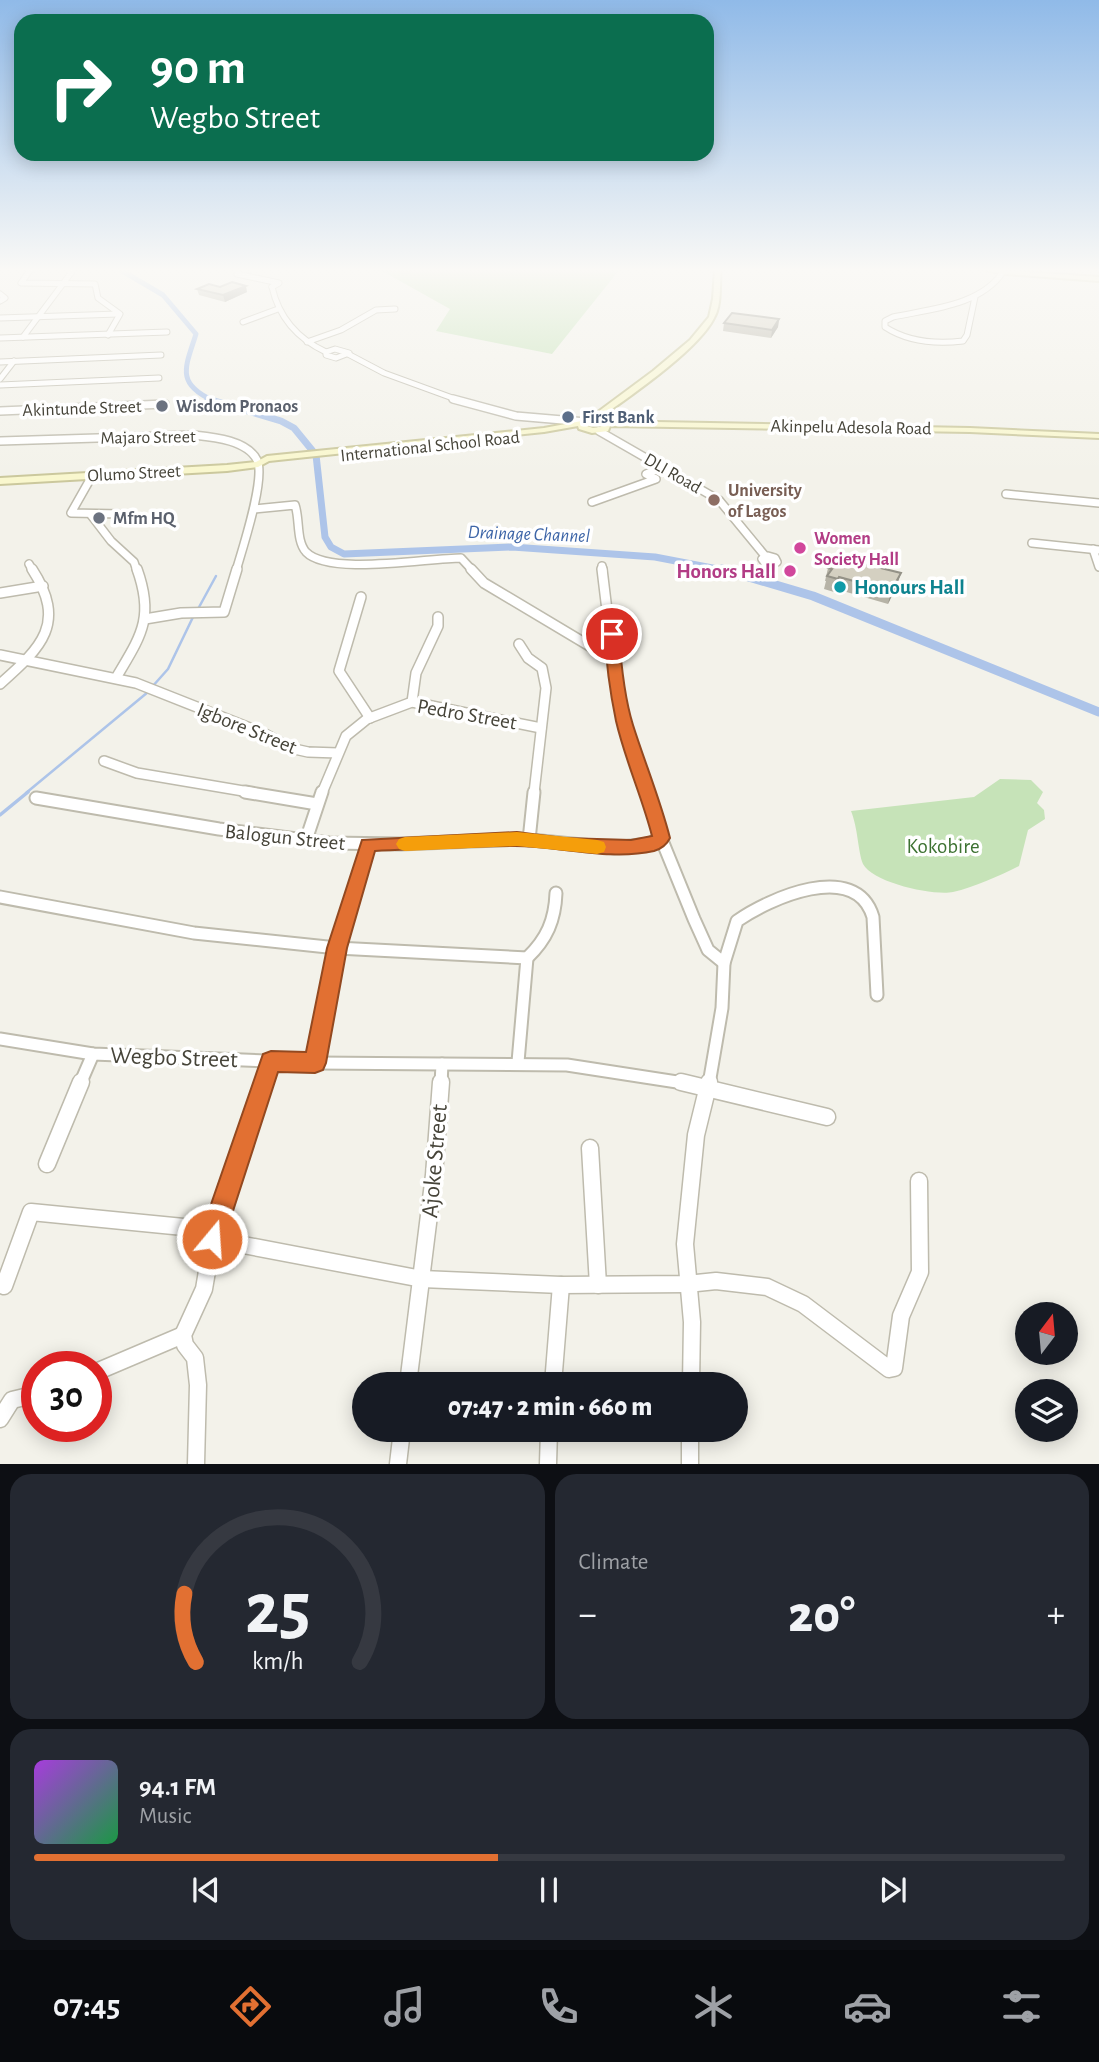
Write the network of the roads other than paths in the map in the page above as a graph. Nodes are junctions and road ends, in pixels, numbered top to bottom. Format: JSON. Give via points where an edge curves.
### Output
{"nodes":[{"id":1,"x":302,"y":337,"type":"edge"},
{"id":2,"x":320,"y":337,"type":"edge"},
{"id":3,"x":695,"y":337,"type":"edge"},
{"id":4,"x":703,"y":337,"type":"edge"},
{"id":5,"x":917,"y":337,"type":"edge"},
{"id":6,"x":967,"y":337,"type":"edge"},
{"id":7,"x":307,"y":342,"type":"junction"},
{"id":8,"x":161,"y":355,"type":"dead end"},
{"id":9,"x":14,"y":361,"type":"junction"},
{"id":10,"x":0,"y":362,"type":"edge"},
{"id":11,"x":159,"y":378,"type":"dead end"},
{"id":12,"x":0,"y":379,"type":"edge"},
{"id":13,"x":0,"y":385,"type":"edge"},
{"id":14,"x":164,"y":404,"type":"dead end"},
{"id":15,"x":0,"y":411,"type":"edge"},
{"id":16,"x":587,"y":422,"type":"junction"},
{"id":17,"x":556,"y":425,"type":"junction"},
{"id":18,"x":600,"y":427,"type":"junction"},
{"id":19,"x":1099,"y":438,"type":"edge"},
{"id":20,"x":0,"y":441,"type":"edge"},
{"id":21,"x":324,"y":456,"type":"junction"},
{"id":22,"x":291,"y":459,"type":"joint"},
{"id":23,"x":264,"y":462,"type":"junction"},
{"id":24,"x":663,"y":467,"type":"junction"},
{"id":25,"x":92,"y":476,"type":"junction"},
{"id":26,"x":0,"y":481,"type":"edge"},
{"id":27,"x":1006,"y":494,"type":"dead end"},
{"id":28,"x":592,"y":502,"type":"dead end"},
{"id":29,"x":1099,"y":503,"type":"edge"},
{"id":30,"x":254,"y":509,"type":"junction"},
{"id":31,"x":121,"y":513,"type":"dead end"},
{"id":32,"x":91,"y":516,"type":"junction"},
{"id":33,"x":1032,"y":542,"type":"dead end"},
{"id":34,"x":1096,"y":549,"type":"edge"},
{"id":35,"x":766,"y":557,"type":"dead end"},
{"id":36,"x":29,"y":564,"type":"dead end"},
{"id":37,"x":602,"y":566,"type":"dead end"},
{"id":38,"x":1099,"y":567,"type":"edge"},
{"id":39,"x":43,"y":586,"type":"junction"},
{"id":40,"x":0,"y":593,"type":"edge"},
{"id":41,"x":361,"y":597,"type":"dead end"},
{"id":42,"x":438,"y":617,"type":"dead end"},
{"id":43,"x":145,"y":619,"type":"junction"},
{"id":44,"x":519,"y":644,"type":"dead end"},
{"id":45,"x":0,"y":655,"type":"edge"},
{"id":46,"x":613,"y":660,"type":"junction"},
{"id":47,"x":26,"y":661,"type":"junction"},
{"id":48,"x":116,"y":678,"type":"junction"},
{"id":49,"x":0,"y":684,"type":"edge"},
{"id":50,"x":412,"y":702,"type":"junction"},
{"id":51,"x":370,"y":718,"type":"junction"},
{"id":52,"x":541,"y":728,"type":"junction"},
{"id":53,"x":338,"y":753,"type":"junction"},
{"id":54,"x":104,"y":761,"type":"dead end"},
{"id":55,"x":36,"y":798,"type":"dead end"},
{"id":56,"x":317,"y":804,"type":"junction"},
{"id":57,"x":661,"y":838,"type":"junction"},
{"id":58,"x":306,"y":840,"type":"junction"},
{"id":59,"x":529,"y":840,"type":"junction"},
{"id":60,"x":368,"y":845,"type":"junction"},
{"id":61,"x":556,"y":893,"type":"dead end"},
{"id":62,"x":0,"y":897,"type":"edge"},
{"id":63,"x":337,"y":948,"type":"junction"},
{"id":64,"x":527,"y":958,"type":"junction"},
{"id":65,"x":724,"y":963,"type":"junction"},
{"id":66,"x":877,"y":995,"type":"dead end"},
{"id":67,"x":0,"y":1039,"type":"edge"},
{"id":68,"x":93,"y":1054,"type":"junction"},
{"id":69,"x":271,"y":1061,"type":"junction"},
{"id":70,"x":518,"y":1062,"type":"junction"},
{"id":71,"x":315,"y":1063,"type":"junction"},
{"id":72,"x":442,"y":1064,"type":"junction"},
{"id":73,"x":708,"y":1088,"type":"junction"},
{"id":74,"x":827,"y":1117,"type":"dead end"},
{"id":75,"x":590,"y":1148,"type":"dead end"},
{"id":76,"x":47,"y":1164,"type":"dead end"},
{"id":77,"x":919,"y":1181,"type":"dead end"},
{"id":78,"x":213,"y":1234,"type":"junction"},
{"id":79,"x":422,"y":1279,"type":"junction"},
{"id":80,"x":687,"y":1284,"type":"junction"},
{"id":81,"x":561,"y":1285,"type":"junction"},
{"id":82,"x":598,"y":1285,"type":"junction"},
{"id":83,"x":4,"y":1286,"type":"dead end"},
{"id":84,"x":183,"y":1335,"type":"junction"},
{"id":85,"x":112,"y":1365,"type":"edge"},
{"id":86,"x":410,"y":1372,"type":"edge"},
{"id":87,"x":554,"y":1372,"type":"edge"},
{"id":88,"x":691,"y":1372,"type":"edge"},
{"id":89,"x":21,"y":1398,"type":"edge"},
{"id":90,"x":0,"y":1419,"type":"edge"},
{"id":91,"x":401,"y":1442,"type":"edge"},
{"id":92,"x":549,"y":1442,"type":"edge"},
{"id":93,"x":690,"y":1442,"type":"edge"},
{"id":94,"x":196,"y":1464,"type":"edge"},
{"id":95,"x":398,"y":1464,"type":"edge"},
{"id":96,"x":548,"y":1464,"type":"edge"},
{"id":97,"x":690,"y":1464,"type":"edge"}],
"edges":[{"from":1,"to":7,"type":"street"},
{"from":2,"to":7,"type":"street"},
{"from":3,"to":16,"type":"street"},
{"from":4,"to":18,"type":"street"},
{"from":5,"to":6,"type":"street","via":[[958,342]]},
{"from":7,"to":17,"type":"street","via":[[332,358],[348,354],[472,407]]},
{"from":8,"to":9,"type":"street"},
{"from":9,"to":10,"type":"street"},
{"from":9,"to":12,"type":"street"},
{"from":11,"to":13,"type":"street"},
{"from":14,"to":15,"type":"street","name":"Akintunde Street"},
{"from":16,"to":17,"type":"street","name":"International School Road"},
{"from":16,"to":18,"type":"street"},
{"from":16,"to":18,"type":"street","via":[[583,428]]},
{"from":17,"to":21,"type":"street","name":"International School Road"},
{"from":18,"to":19,"type":"street","name":"Akinpelu Adesola Road"},
{"from":18,"to":21,"type":"street","name":"International School Road"},
{"from":18,"to":24,"type":"street","name":"DLI Road"},
{"from":20,"to":23,"type":"street","name":"Majaro Street","via":[[202,436],[246,448]]},
{"from":21,"to":22,"type":"street","name":"International School Road"},
{"from":22,"to":23,"type":"street","name":"International School Road"},
{"from":23,"to":25,"type":"street","name":"Olumo Street"},
{"from":23,"to":30,"type":"street"},
{"from":24,"to":28,"type":"street","via":[[646,474],[656,480]]},
{"from":24,"to":35,"type":"street","name":"DLI Road","via":[[719,500]]},
{"from":25,"to":26,"type":"street","name":"Olumo Street"},
{"from":25,"to":32,"type":"street","via":[[71,513]]},
{"from":27,"to":29,"type":"street"},
{"from":30,"to":43,"type":"street","via":[[224,612]]},
{"from":30,"to":46,"type":"street","via":[[295,505],[303,549],[325,562],[461,558],[484,583]]},
{"from":31,"to":32,"type":"street"},
{"from":32,"to":43,"type":"street","via":[[134,562]]},
{"from":33,"to":34,"type":"street"},
{"from":34,"to":38,"type":"street"},
{"from":36,"to":39,"type":"street"},
{"from":37,"to":46,"type":"street"},
{"from":39,"to":40,"type":"street"},
{"from":39,"to":47,"type":"street","via":[[49,622]]},
{"from":41,"to":51,"type":"street","via":[[339,671]]},
{"from":42,"to":50,"type":"street","via":[[416,673]]},
{"from":43,"to":48,"type":"street","via":[[139,643]]},
{"from":44,"to":52,"type":"street","via":[[542,668],[546,688]]},
{"from":45,"to":47,"type":"street","name":"Igbore Street"},
{"from":46,"to":57,"type":"street","via":[[624,723]]},
{"from":47,"to":48,"type":"street","name":"Igbore Street"},
{"from":47,"to":49,"type":"street"},
{"from":48,"to":53,"type":"street","name":"Igbore Street","via":[[159,690],[265,734],[282,746]]},
{"from":50,"to":51,"type":"street","name":"Pedro Street"},
{"from":50,"to":52,"type":"street","name":"Pedro Street"},
{"from":51,"to":53,"type":"street","name":"Pedro Street","via":[[346,736]]},
{"from":52,"to":59,"type":"street"},
{"from":53,"to":56,"type":"street","name":"Pedro Street"},
{"from":54,"to":56,"type":"street","via":[[137,773]]},
{"from":55,"to":58,"type":"street","name":"Balogun Street","via":[[237,833]]},
{"from":56,"to":58,"type":"street","name":"Pedro Street"},
{"from":57,"to":59,"type":"street","name":"Balogun Street","via":[[653,844],[620,847]]},
{"from":57,"to":65,"type":"street","via":[[708,950]]},
{"from":58,"to":60,"type":"street","name":"Balogun Street"},
{"from":59,"to":60,"type":"street","name":"Balogun Street"},
{"from":60,"to":63,"type":"street"},
{"from":61,"to":64,"type":"street","via":[[555,921]]},
{"from":62,"to":63,"type":"street","via":[[194,933]]},
{"from":63,"to":64,"type":"street"},
{"from":63,"to":71,"type":"street"},
{"from":64,"to":70,"type":"street"},
{"from":65,"to":66,"type":"street","via":[[737,920],[743,915],[816,887],[839,886],[863,897],[872,912]]},
{"from":65,"to":73,"type":"street","via":[[722,1008]]},
{"from":67,"to":68,"type":"street","name":"Wegbo Street"},
{"from":68,"to":69,"type":"street","name":"Wegbo Street"},
{"from":68,"to":76,"type":"street"},
{"from":69,"to":71,"type":"street","name":"Wegbo Street"},
{"from":69,"to":78,"type":"street"},
{"from":70,"to":72,"type":"street"},
{"from":70,"to":73,"type":"street","via":[[608,1070]]},
{"from":71,"to":72,"type":"street"},
{"from":72,"to":79,"type":"street","name":"Ajoke Street"},
{"from":73,"to":74,"type":"street"},
{"from":73,"to":80,"type":"street","via":[[692,1171],[685,1244]]},
{"from":75,"to":82,"type":"street"},
{"from":77,"to":80,"type":"street","via":[[920,1272],[901,1316],[894,1368],[889,1369],[803,1304],[767,1287]]},
{"from":78,"to":79,"type":"street"},
{"from":78,"to":83,"type":"street","via":[[31,1212]]},
{"from":78,"to":84,"type":"street","via":[[204,1289]]},
{"from":79,"to":81,"type":"street"},
{"from":79,"to":86,"type":"street","name":"Ajoke Street"},
{"from":80,"to":82,"type":"street"},
{"from":80,"to":88,"type":"street"},
{"from":81,"to":82,"type":"street"},
{"from":81,"to":87,"type":"street"},
{"from":84,"to":85,"type":"street"},
{"from":84,"to":94,"type":"street","via":[[195,1358],[198,1385]]},
{"from":89,"to":90,"type":"street","via":[[12,1400]]},
{"from":91,"to":95,"type":"street"},
{"from":92,"to":96,"type":"street"},
{"from":93,"to":97,"type":"street"}]}
